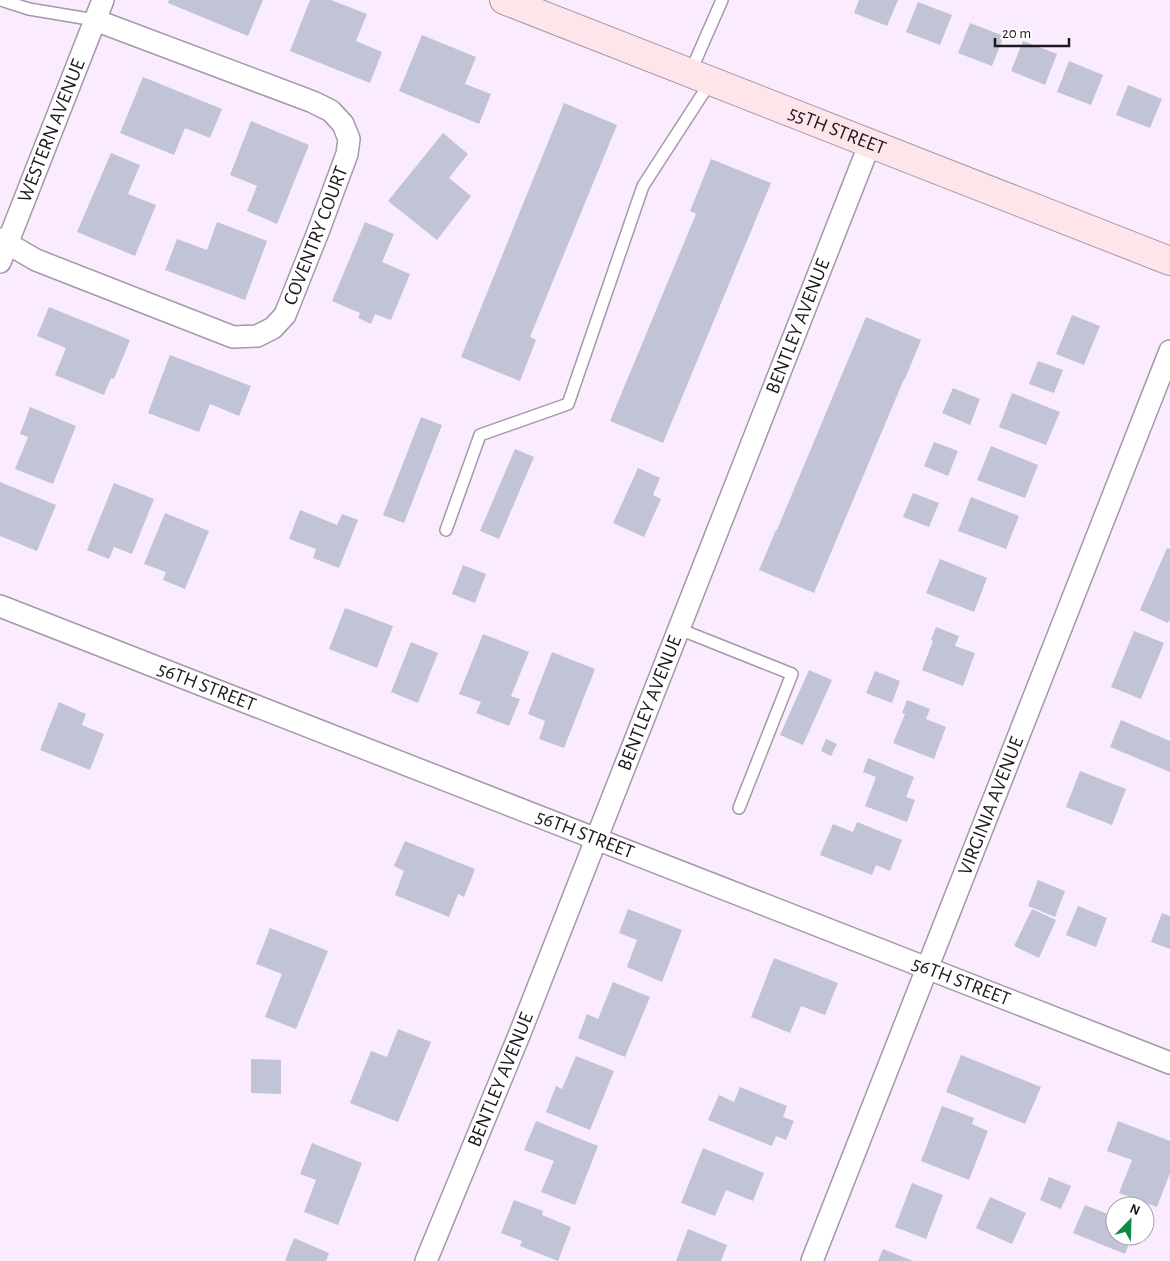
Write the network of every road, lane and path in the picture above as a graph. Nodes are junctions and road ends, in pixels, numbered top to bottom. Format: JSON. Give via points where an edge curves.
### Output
{"nodes":[{"id":1,"x":1,"y":0,"type":"edge"},
{"id":2,"x":103,"y":0,"type":"edge"},
{"id":3,"x":504,"y":0,"type":"edge"},
{"id":4,"x":722,"y":0,"type":"edge"},
{"id":5,"x":18,"y":2,"type":"edge"},
{"id":6,"x":95,"y":20,"type":"junction"},
{"id":7,"x":701,"y":77,"type":"junction"},
{"id":8,"x":870,"y":143,"type":"junction"},
{"id":9,"x":2,"y":248,"type":"edge"},
{"id":10,"x":1170,"y":261,"type":"edge"},
{"id":11,"x":1170,"y":351,"type":"edge"},
{"id":12,"x":446,"y":530,"type":"dead end"},
{"id":13,"x":0,"y":606,"type":"edge"},
{"id":14,"x":679,"y":629,"type":"junction"},
{"id":15,"x":739,"y":808,"type":"dead end"},
{"id":16,"x":597,"y":839,"type":"junction"},
{"id":17,"x":927,"y":968,"type":"junction"},
{"id":18,"x":1170,"y":1063,"type":"edge"},
{"id":19,"x":426,"y":1261,"type":"edge"},
{"id":20,"x":812,"y":1261,"type":"edge"}],
"edges":[{"from":1,"to":5,"type":"lane"},
{"from":2,"to":6,"type":"street","name":"WESTERN AVENUE"},
{"from":3,"to":7,"type":"main road","name":"55TH STREET"},
{"from":4,"to":7,"type":"lane"},
{"from":5,"to":6,"type":"lane","via":[[29,9]]},
{"from":6,"to":9,"type":"street","name":"WESTERN AVENUE"},
{"from":6,"to":9,"type":"street","name":"COVENTRY COURT","via":[[313,102],[331,111],[344,124],[349,139],[347,154],[285,315],[273,328],[257,336],[233,337]]},
{"from":7,"to":8,"type":"main road","name":"55TH STREET"},
{"from":7,"to":12,"type":"lane","via":[[642,186],[568,404],[480,435]]},
{"from":8,"to":10,"type":"main road","name":"55TH STREET"},
{"from":8,"to":14,"type":"street","name":"BENTLEY AVENUE"},
{"from":11,"to":17,"type":"street","name":"VIRGINIA AVENUE"},
{"from":13,"to":16,"type":"street","name":"56TH STREET"},
{"from":14,"to":15,"type":"lane","via":[[792,674]]},
{"from":14,"to":16,"type":"street","name":"BENTLEY AVENUE"},
{"from":16,"to":17,"type":"street","name":"56TH STREET"},
{"from":16,"to":19,"type":"street","name":"BENTLEY AVENUE"},
{"from":17,"to":18,"type":"street","name":"56TH STREET"},
{"from":17,"to":20,"type":"street","name":"VIRGINIA AVENUE"}]}
